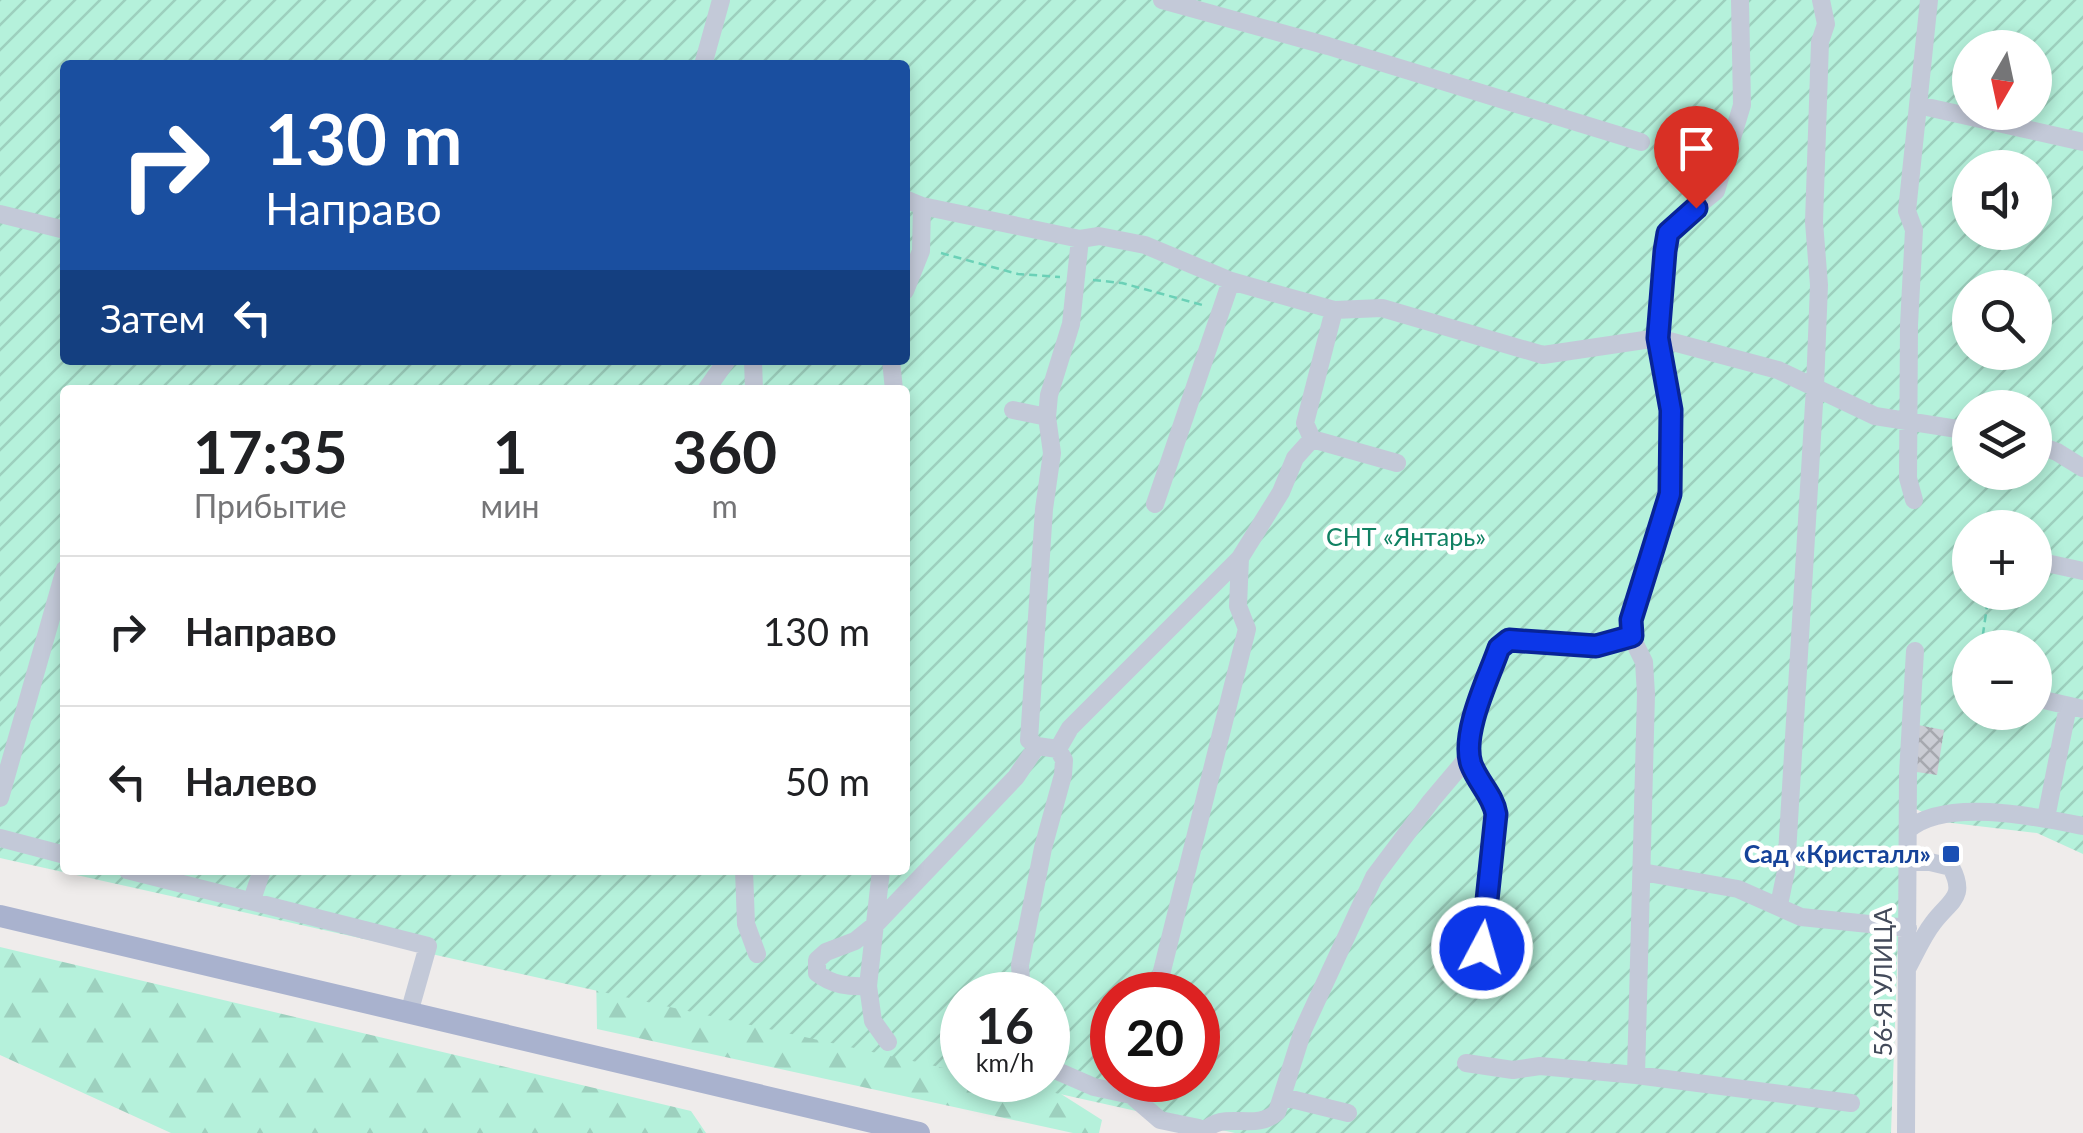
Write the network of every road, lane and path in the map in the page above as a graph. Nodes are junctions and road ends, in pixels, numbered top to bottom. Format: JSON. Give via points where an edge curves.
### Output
{"nodes":[{"id":1,"x":721,"y":0,"type":"edge"},
{"id":2,"x":1162,"y":0,"type":"edge"},
{"id":3,"x":1740,"y":0,"type":"edge"},
{"id":4,"x":1821,"y":0,"type":"edge"},
{"id":5,"x":1929,"y":0,"type":"edge"},
{"id":6,"x":704,"y":60,"type":"edge"},
{"id":7,"x":1918,"y":104,"type":"junction"},
{"id":8,"x":1641,"y":142,"type":"dead end"},
{"id":9,"x":2083,"y":142,"type":"edge"},
{"id":10,"x":913,"y":202,"type":"edge"},
{"id":11,"x":0,"y":214,"type":"edge"},
{"id":12,"x":60,"y":229,"type":"edge"},
{"id":13,"x":1080,"y":238,"type":"junction"},
{"id":14,"x":910,"y":278,"type":"edge"},
{"id":15,"x":1231,"y":282,"type":"junction"},
{"id":16,"x":1334,"y":310,"type":"junction"},
{"id":17,"x":1658,"y":338,"type":"junction"},
{"id":18,"x":1816,"y":386,"type":"junction"},
{"id":19,"x":1013,"y":410,"type":"dead end"},
{"id":20,"x":1047,"y":417,"type":"junction"},
{"id":21,"x":1909,"y":422,"type":"junction"},
{"id":22,"x":1952,"y":428,"type":"edge"},
{"id":23,"x":1312,"y":439,"type":"junction"},
{"id":24,"x":2052,"y":452,"type":"edge"},
{"id":25,"x":1397,"y":463,"type":"dead end"},
{"id":26,"x":2083,"y":468,"type":"edge"},
{"id":27,"x":1914,"y":500,"type":"dead end"},
{"id":28,"x":1155,"y":504,"type":"dead end"},
{"id":29,"x":1240,"y":558,"type":"junction"},
{"id":30,"x":2052,"y":565,"type":"edge"},
{"id":31,"x":2083,"y":572,"type":"edge"},
{"id":32,"x":60,"y":587,"type":"edge"},
{"id":33,"x":1632,"y":636,"type":"junction"},
{"id":34,"x":1915,"y":650,"type":"dead end"},
{"id":35,"x":2076,"y":708,"type":"edge"},
{"id":36,"x":1036,"y":746,"type":"junction"},
{"id":37,"x":1058,"y":749,"type":"junction"},
{"id":38,"x":1469,"y":756,"type":"junction"},
{"id":39,"x":0,"y":798,"type":"edge"},
{"id":40,"x":2046,"y":818,"type":"junction"},
{"id":41,"x":2083,"y":826,"type":"edge"},
{"id":42,"x":1908,"y":830,"type":"junction"},
{"id":43,"x":0,"y":838,"type":"edge"},
{"id":44,"x":60,"y":853,"type":"edge"},
{"id":45,"x":1908,"y":862,"type":"junction"},
{"id":46,"x":1642,"y":872,"type":"junction"},
{"id":47,"x":149,"y":875,"type":"edge"},
{"id":48,"x":260,"y":875,"type":"edge"},
{"id":49,"x":744,"y":875,"type":"edge"},
{"id":50,"x":881,"y":875,"type":"edge"},
{"id":51,"x":252,"y":900,"type":"junction"},
{"id":52,"x":1779,"y":905,"type":"junction"},
{"id":53,"x":0,"y":916,"type":"edge"},
{"id":54,"x":876,"y":924,"type":"junction"},
{"id":55,"x":1908,"y":928,"type":"junction"},
{"id":56,"x":758,"y":954,"type":"dead end"},
{"id":57,"x":1908,"y":967,"type":"junction"},
{"id":58,"x":1020,"y":972,"type":"edge"},
{"id":59,"x":1162,"y":972,"type":"edge"},
{"id":60,"x":1479,"y":982,"type":"dead end"},
{"id":61,"x":868,"y":986,"type":"junction"},
{"id":62,"x":409,"y":1013,"type":"junction"},
{"id":63,"x":888,"y":1042,"type":"dead end"},
{"id":64,"x":1466,"y":1063,"type":"dead end"},
{"id":65,"x":1636,"y":1075,"type":"junction"},
{"id":66,"x":1283,"y":1097,"type":"junction"},
{"id":67,"x":1145,"y":1102,"type":"edge"},
{"id":68,"x":1851,"y":1103,"type":"dead end"},
{"id":69,"x":1348,"y":1114,"type":"dead end"},
{"id":70,"x":920,"y":1133,"type":"edge"},
{"id":71,"x":1202,"y":1133,"type":"edge"},
{"id":72,"x":1906,"y":1133,"type":"edge"}],
"edges":[{"from":1,"to":6,"type":"street"},
{"from":2,"to":8,"type":"street"},
{"from":3,"to":17,"type":"street","via":[[1742,105],[1716,191],[1668,233]]},
{"from":4,"to":18,"type":"street","via":[[1826,24],[1815,202]]},
{"from":5,"to":7,"type":"street"},
{"from":7,"to":9,"type":"street"},
{"from":7,"to":21,"type":"street","via":[[1907,211],[1914,230]]},
{"from":10,"to":13,"type":"street"},
{"from":10,"to":14,"type":"street","via":[[921,251]]},
{"from":11,"to":12,"type":"street"},
{"from":13,"to":15,"type":"street","via":[[1145,245]]},
{"from":13,"to":20,"type":"street","via":[[1072,324]]},
{"from":15,"to":16,"type":"street"},
{"from":15,"to":28,"type":"street"},
{"from":16,"to":17,"type":"street","via":[[1382,308],[1544,354]]},
{"from":16,"to":23,"type":"street","via":[[1307,407]]},
{"from":17,"to":18,"type":"street"},
{"from":17,"to":33,"type":"street","via":[[1671,410],[1670,494],[1631,620]]},
{"from":18,"to":21,"type":"street","via":[[1875,416]]},
{"from":18,"to":52,"type":"street"},
{"from":19,"to":20,"type":"street"},
{"from":20,"to":36,"type":"street","via":[[1052,453],[1029,740]]},
{"from":21,"to":22,"type":"street"},
{"from":21,"to":27,"type":"street"},
{"from":23,"to":25,"type":"street"},
{"from":23,"to":29,"type":"street"},
{"from":24,"to":26,"type":"street"},
{"from":29,"to":37,"type":"street","via":[[1070,728]]},
{"from":29,"to":59,"type":"street","via":[[1238,606],[1247,629]]},
{"from":30,"to":31,"type":"street"},
{"from":32,"to":39,"type":"street"},
{"from":33,"to":38,"type":"street","via":[[1596,646],[1509,640],[1499,648],[1473,721]]},
{"from":33,"to":46,"type":"street","via":[[1644,662],[1646,694]]},
{"from":34,"to":42,"type":"street","name":"56-Я УЛИЦА"},
{"from":35,"to":40,"type":"street"},
{"from":36,"to":37,"type":"street"},
{"from":36,"to":54,"type":"street","via":[[1016,777]]},
{"from":37,"to":58,"type":"street","via":[[1064,775]]},
{"from":38,"to":60,"type":"street","via":[[1496,814]]},
{"from":38,"to":66,"type":"street","via":[[1374,877],[1303,1030]]},
{"from":40,"to":41,"type":"street"},
{"from":40,"to":42,"type":"street","via":[[1940,814]]},
{"from":42,"to":45,"type":"street","name":"56-Я УЛИЦА"},
{"from":43,"to":44,"type":"street"},
{"from":45,"to":55,"type":"street","name":"56-Я УЛИЦА"},
{"from":45,"to":57,"type":"street","via":[[1951,867],[1958,880],[1956,900],[1933,923]]},
{"from":46,"to":52,"type":"street","via":[[1738,889]]},
{"from":46,"to":65,"type":"street"},
{"from":47,"to":51,"type":"street"},
{"from":48,"to":51,"type":"street"},
{"from":49,"to":56,"type":"street","via":[[746,924]]},
{"from":50,"to":54,"type":"street"},
{"from":51,"to":62,"type":"street","via":[[428,946]]},
{"from":52,"to":55,"type":"street","via":[[1801,917]]},
{"from":53,"to":62,"type":"main road"},
{"from":54,"to":61,"type":"street"},
{"from":54,"to":61,"type":"street","via":[[817,960],[817,972],[827,981]]},
{"from":55,"to":57,"type":"street","name":"56-Я УЛИЦА"},
{"from":57,"to":72,"type":"street","name":"56-Я УЛИЦА"},
{"from":61,"to":63,"type":"street","via":[[873,1021]]},
{"from":62,"to":70,"type":"main road"},
{"from":64,"to":65,"type":"street"},
{"from":65,"to":68,"type":"street"},
{"from":66,"to":69,"type":"street"},
{"from":66,"to":71,"type":"street","via":[[1271,1118],[1255,1124],[1221,1120]]},
{"from":67,"to":71,"type":"street","via":[[1160,1120]]}]}
